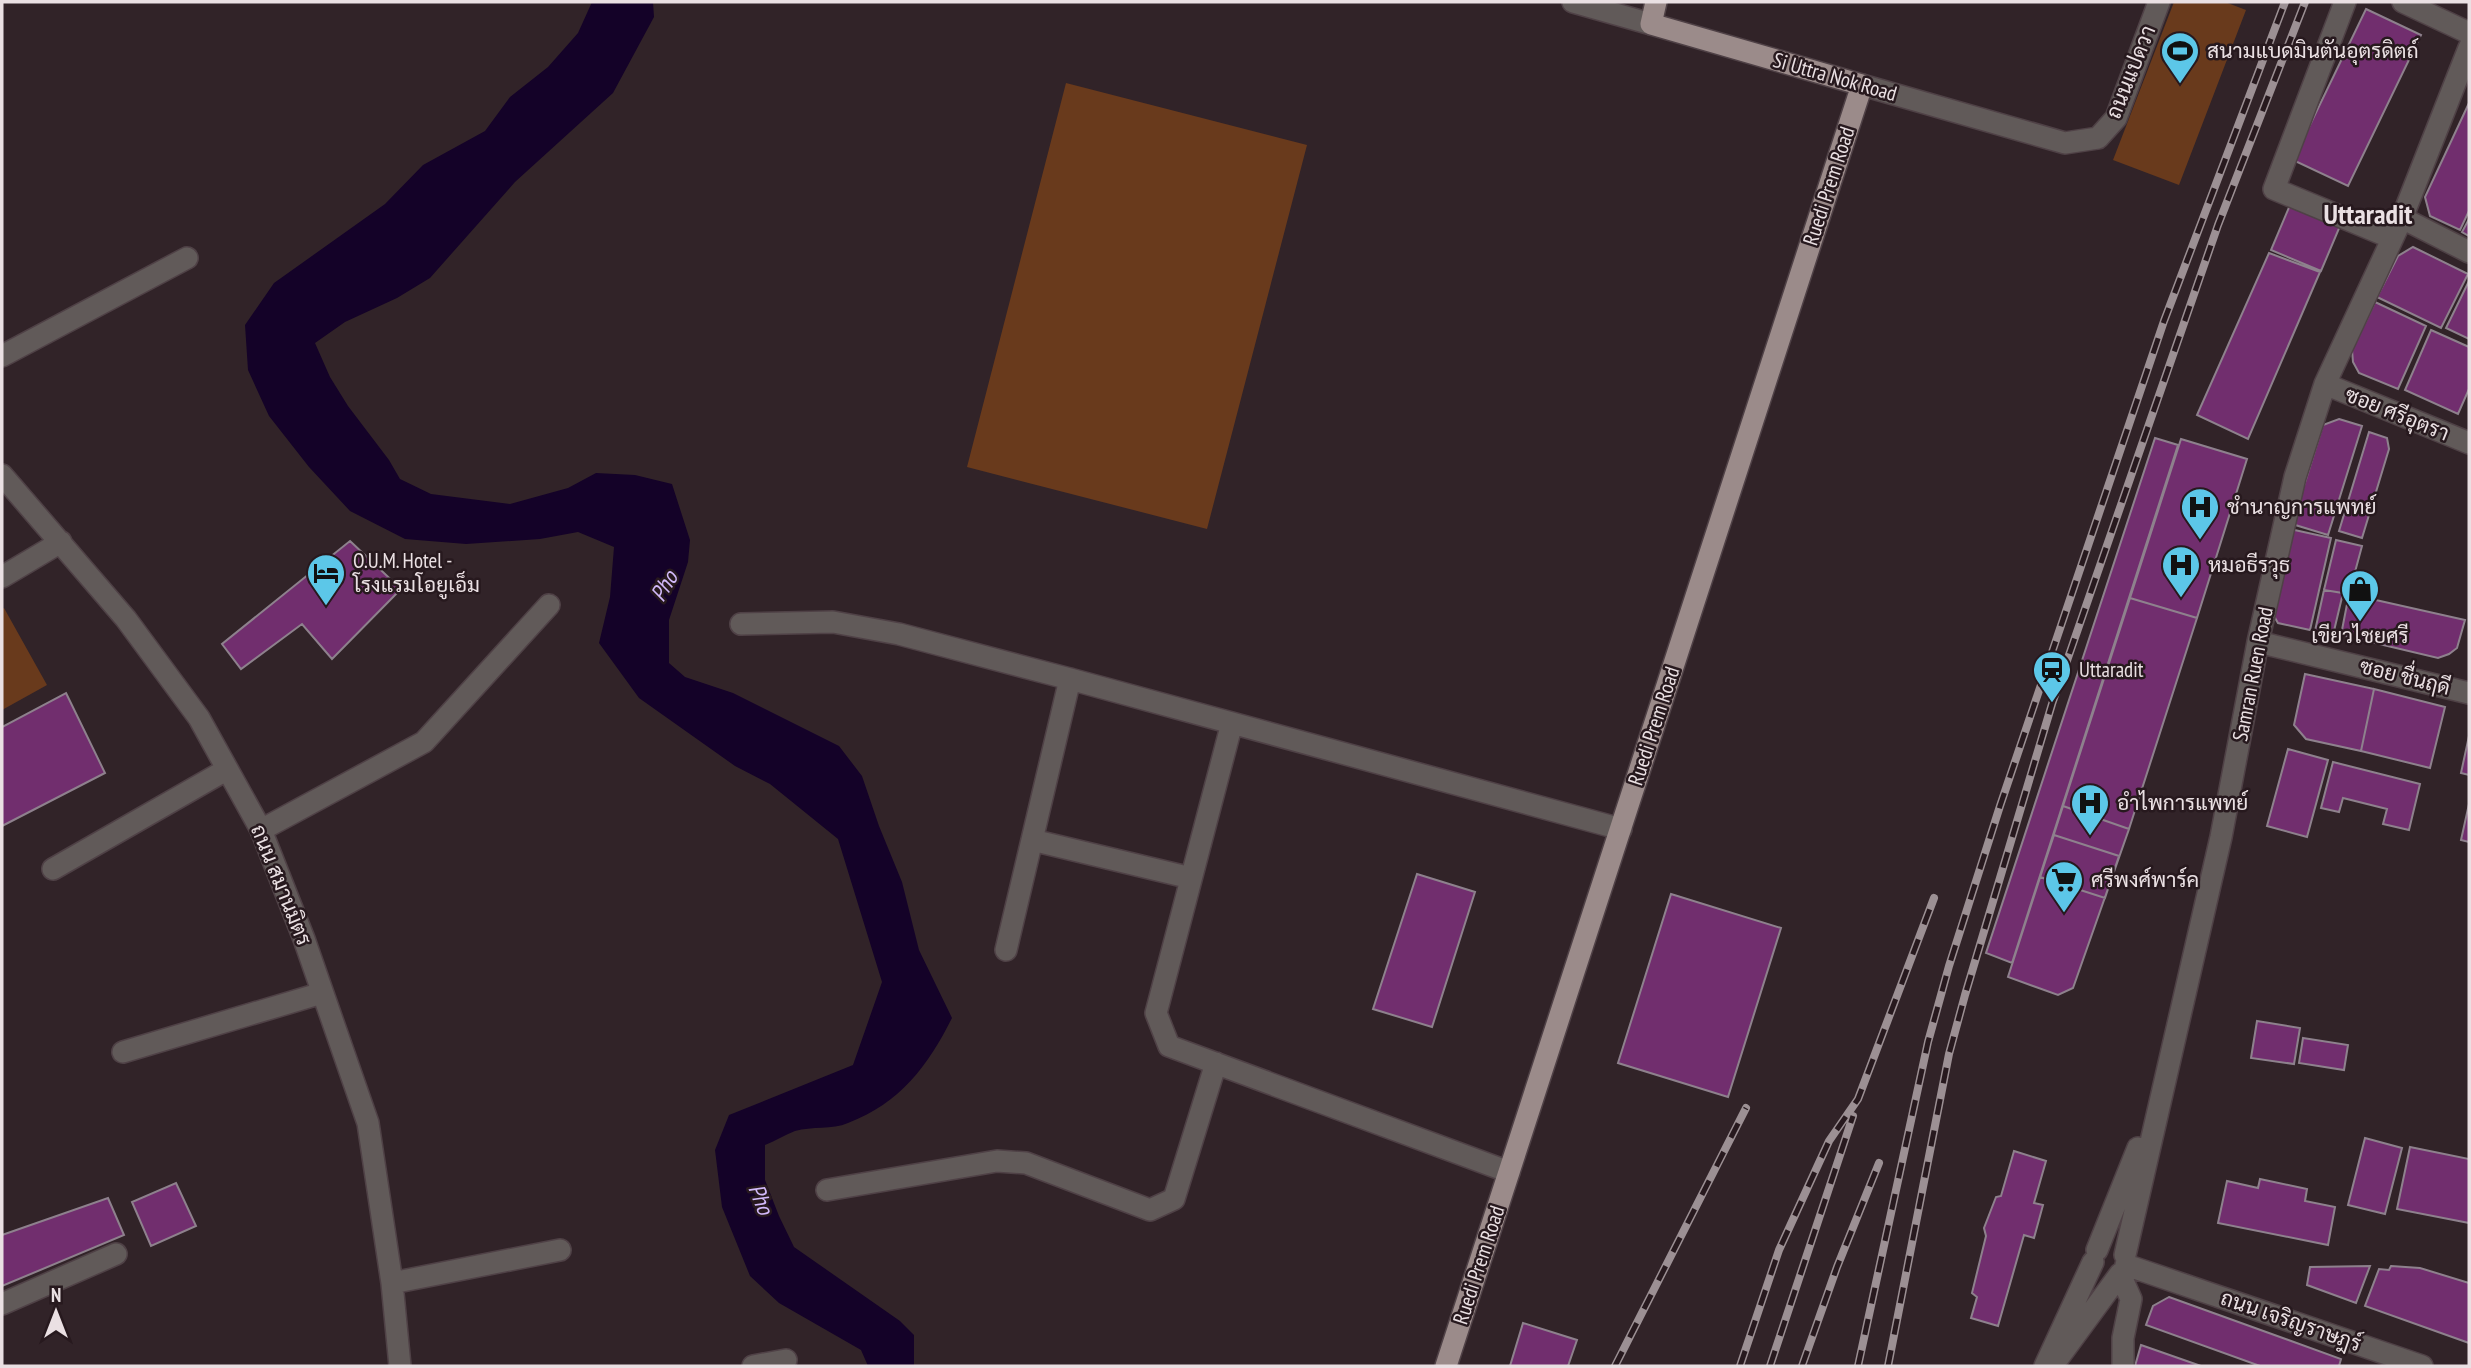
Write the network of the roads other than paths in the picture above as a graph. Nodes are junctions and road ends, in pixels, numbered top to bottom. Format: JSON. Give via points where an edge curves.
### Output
{"nodes":[{"id":1,"x":1573,"y":2,"type":"edge"},
{"id":2,"x":1656,"y":2,"type":"edge"},
{"id":3,"x":2159,"y":2,"type":"edge"},
{"id":4,"x":2345,"y":2,"type":"edge"},
{"id":5,"x":2403,"y":2,"type":"edge"},
{"id":6,"x":1650,"y":23,"type":"junction"},
{"id":7,"x":2469,"y":33,"type":"edge"},
{"id":8,"x":2469,"y":48,"type":"edge"},
{"id":9,"x":1862,"y":85,"type":"junction"},
{"id":10,"x":2098,"y":138,"type":"joint"},
{"id":11,"x":2402,"y":218,"type":"junction"},
{"id":12,"x":2392,"y":238,"type":"junction"},
{"id":13,"x":2469,"y":252,"type":"edge"},
{"id":14,"x":187,"y":258,"type":"dead end"},
{"id":15,"x":2,"y":356,"type":"edge"},
{"id":16,"x":2325,"y":384,"type":"junction"},
{"id":17,"x":2469,"y":443,"type":"edge"},
{"id":18,"x":2,"y":475,"type":"edge"},
{"id":19,"x":61,"y":541,"type":"junction"},
{"id":20,"x":2,"y":577,"type":"edge"},
{"id":21,"x":549,"y":605,"type":"dead end"},
{"id":22,"x":741,"y":624,"type":"dead end"},
{"id":23,"x":2258,"y":642,"type":"junction"},
{"id":24,"x":1070,"y":678,"type":"junction"},
{"id":25,"x":2469,"y":692,"type":"edge"},
{"id":26,"x":1231,"y":723,"type":"junction"},
{"id":27,"x":226,"y":770,"type":"junction"},
{"id":28,"x":1620,"y":829,"type":"junction"},
{"id":29,"x":261,"y":830,"type":"junction"},
{"id":30,"x":1032,"y":840,"type":"junction"},
{"id":31,"x":53,"y":869,"type":"dead end"},
{"id":32,"x":1191,"y":878,"type":"junction"},
{"id":33,"x":1006,"y":950,"type":"dead end"},
{"id":34,"x":322,"y":993,"type":"junction"},
{"id":35,"x":123,"y":1052,"type":"dead end"},
{"id":36,"x":1216,"y":1063,"type":"junction"},
{"id":37,"x":2166,"y":1078,"type":"junction"},
{"id":38,"x":1509,"y":1172,"type":"junction"},
{"id":39,"x":827,"y":1190,"type":"dead end"},
{"id":40,"x":560,"y":1250,"type":"dead end"},
{"id":41,"x":116,"y":1254,"type":"dead end"},
{"id":42,"x":2095,"y":1256,"type":"junction"},
{"id":43,"x":2123,"y":1265,"type":"junction"},
{"id":44,"x":2159,"y":1276,"type":"junction"},
{"id":45,"x":392,"y":1283,"type":"junction"},
{"id":46,"x":2131,"y":1299,"type":"junction"},
{"id":47,"x":2,"y":1304,"type":"edge"},
{"id":48,"x":786,"y":1360,"type":"dead end"},
{"id":49,"x":400,"y":1366,"type":"edge"},
{"id":50,"x":753,"y":1366,"type":"edge"},
{"id":51,"x":1446,"y":1366,"type":"edge"},
{"id":52,"x":2045,"y":1366,"type":"edge"},
{"id":53,"x":2052,"y":1366,"type":"edge"},
{"id":54,"x":2123,"y":1366,"type":"edge"},
{"id":55,"x":2422,"y":1366,"type":"edge"}],
"edges":[{"from":1,"to":6,"type":"street","name":"Si Uttra Nok Road"},
{"from":2,"to":6,"type":"main road"},
{"from":3,"to":10,"type":"street","name":"ถนนแปดวา","via":[[2116,118]]},
{"from":4,"to":12,"type":"street","via":[[2274,188]]},
{"from":5,"to":7,"type":"street"},
{"from":6,"to":9,"type":"main road","name":"Si Uttra Nok Road"},
{"from":8,"to":11,"type":"street","name":"Samran Ruen Road"},
{"from":9,"to":10,"type":"street","name":"Si Uttra Nok Road","via":[[2065,143]]},
{"from":9,"to":28,"type":"main road","name":"Ruedi Prem Road"},
{"from":11,"to":12,"type":"street","name":"Samran Ruen Road"},
{"from":11,"to":13,"type":"street"},
{"from":12,"to":16,"type":"street","name":"Samran Ruen Road"},
{"from":14,"to":15,"type":"street"},
{"from":16,"to":17,"type":"street","name":"ซอย ศรีอุตรา"},
{"from":16,"to":23,"type":"street","name":"Samran Ruen Road","via":[[2295,477]]},
{"from":18,"to":19,"type":"street","name":"ถนน สมานมิตร"},
{"from":19,"to":20,"type":"street"},
{"from":19,"to":27,"type":"street","name":"ถนน สมานมิตร","via":[[199,718]]},
{"from":21,"to":29,"type":"street","via":[[424,742]]},
{"from":22,"to":24,"type":"street","via":[[833,622]]},
{"from":23,"to":25,"type":"street","name":"ซอย ชื่นฤดี"},
{"from":23,"to":37,"type":"street","name":"Samran Ruen Road","via":[[2221,837]]},
{"from":24,"to":26,"type":"street"},
{"from":24,"to":30,"type":"street"},
{"from":26,"to":28,"type":"street"},
{"from":26,"to":32,"type":"street"},
{"from":27,"to":29,"type":"street","name":"ถนน สมานมิตร"},
{"from":27,"to":31,"type":"street"},
{"from":28,"to":38,"type":"main road","name":"Ruedi Prem Road"},
{"from":29,"to":34,"type":"street","name":"ถนน สมานมิตร"},
{"from":30,"to":32,"type":"street"},
{"from":30,"to":33,"type":"street"},
{"from":32,"to":36,"type":"street","via":[[1156,1013],[1169,1046]]},
{"from":34,"to":35,"type":"street"},
{"from":34,"to":45,"type":"street","name":"ถนน สมานมิตร","via":[[368,1123]]},
{"from":36,"to":38,"type":"street"},
{"from":36,"to":39,"type":"street","via":[[1174,1199],[1150,1210],[1026,1163],[997,1161]]},
{"from":37,"to":42,"type":"street","name":"Samran Ruen Road"},
{"from":37,"to":43,"type":"street","name":"Samran Ruen Road"},
{"from":38,"to":51,"type":"main road","name":"Ruedi Prem Road"},
{"from":40,"to":45,"type":"street"},
{"from":41,"to":47,"type":"street"},
{"from":42,"to":43,"type":"street","name":"ถนน เจริญราษฎร์","via":[[2107,1245],[2116,1246]]},
{"from":42,"to":52,"type":"street","name":"Samran Ruen Road"},
{"from":43,"to":44,"type":"street","name":"ถนน เจริญราษฎร์"},
{"from":43,"to":46,"type":"street"},
{"from":43,"to":53,"type":"street"},
{"from":44,"to":46,"type":"street"},
{"from":44,"to":55,"type":"street","name":"ถนน เจริญราษฎร์"},
{"from":45,"to":49,"type":"street","name":"ถนน สมานมิตร"},
{"from":46,"to":54,"type":"street"},
{"from":48,"to":50,"type":"street"}]}
